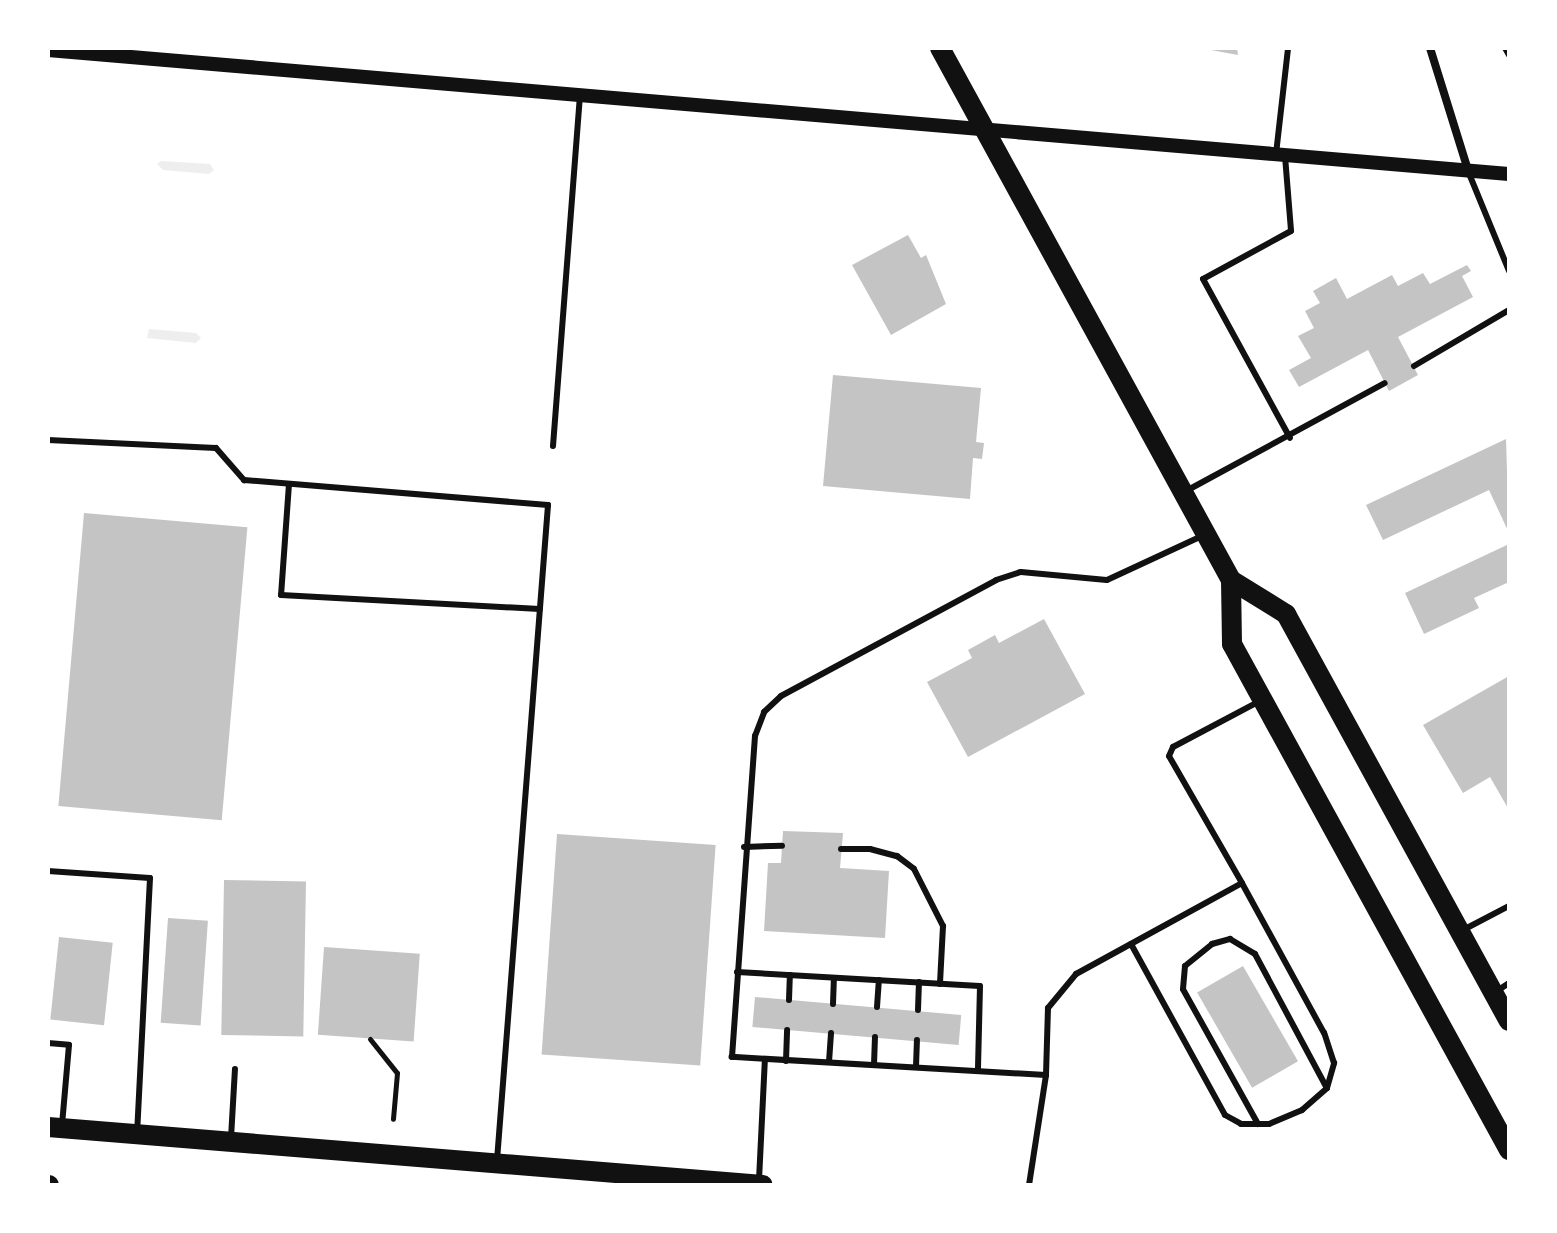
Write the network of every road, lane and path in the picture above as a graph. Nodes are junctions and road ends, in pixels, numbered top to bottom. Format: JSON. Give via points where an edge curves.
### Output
{"nodes":[{"id":1,"x":940,"y":48,"type":"edge"},
{"id":2,"x":1288,"y":48,"type":"edge"},
{"id":3,"x":1430,"y":48,"type":"edge"},
{"id":4,"x":1505,"y":48,"type":"edge"},
{"id":5,"x":48,"y":50,"type":"edge"},
{"id":6,"x":1509,"y":55,"type":"edge"},
{"id":7,"x":580,"y":94,"type":"junction"},
{"id":8,"x":984,"y":128,"type":"junction"},
{"id":9,"x":1281,"y":154,"type":"junction"},
{"id":10,"x":1468,"y":170,"type":"junction"},
{"id":11,"x":1509,"y":174,"type":"edge"},
{"id":12,"x":1509,"y":271,"type":"edge"},
{"id":13,"x":1509,"y":310,"type":"edge"},
{"id":14,"x":1414,"y":366,"type":"dead end"},
{"id":15,"x":1385,"y":383,"type":"dead end"},
{"id":16,"x":1290,"y":438,"type":"junction"},
{"id":17,"x":48,"y":440,"type":"edge"},
{"id":18,"x":553,"y":446,"type":"dead end"},
{"id":19,"x":289,"y":484,"type":"junction"},
{"id":20,"x":1183,"y":492,"type":"junction"},
{"id":21,"x":1206,"y":534,"type":"junction"},
{"id":22,"x":1231,"y":580,"type":"junction"},
{"id":23,"x":540,"y":609,"type":"junction"},
{"id":24,"x":1262,"y":700,"type":"junction"},
{"id":25,"x":782,"y":846,"type":"dead end"},
{"id":26,"x":744,"y":847,"type":"junction"},
{"id":27,"x":841,"y":849,"type":"dead end"},
{"id":28,"x":48,"y":871,"type":"edge"},
{"id":29,"x":1242,"y":883,"type":"junction"},
{"id":30,"x":1509,"y":906,"type":"edge"},
{"id":31,"x":1460,"y":932,"type":"junction"},
{"id":32,"x":1131,"y":944,"type":"junction"},
{"id":33,"x":737,"y":972,"type":"junction"},
{"id":34,"x":790,"y":975,"type":"junction"},
{"id":35,"x":834,"y":978,"type":"junction"},
{"id":36,"x":879,"y":980,"type":"junction"},
{"id":37,"x":919,"y":982,"type":"junction"},
{"id":38,"x":940,"y":984,"type":"junction"},
{"id":39,"x":1501,"y":988,"type":"edge"},
{"id":40,"x":789,"y":1000,"type":"dead end"},
{"id":41,"x":833,"y":1004,"type":"dead end"},
{"id":42,"x":877,"y":1007,"type":"dead end"},
{"id":43,"x":918,"y":1010,"type":"dead end"},
{"id":44,"x":1509,"y":1021,"type":"edge"},
{"id":45,"x":787,"y":1030,"type":"dead end"},
{"id":46,"x":831,"y":1033,"type":"dead end"},
{"id":47,"x":875,"y":1037,"type":"dead end"},
{"id":48,"x":370,"y":1039,"type":"dead end"},
{"id":49,"x":917,"y":1040,"type":"dead end"},
{"id":50,"x":48,"y":1043,"type":"edge"},
{"id":51,"x":765,"y":1059,"type":"junction"},
{"id":52,"x":786,"y":1061,"type":"junction"},
{"id":53,"x":829,"y":1062,"type":"junction"},
{"id":54,"x":874,"y":1065,"type":"junction"},
{"id":55,"x":916,"y":1067,"type":"junction"},
{"id":56,"x":235,"y":1069,"type":"dead end"},
{"id":57,"x":978,"y":1070,"type":"junction"},
{"id":58,"x":1046,"y":1075,"type":"junction"},
{"id":59,"x":1327,"y":1088,"type":"junction"},
{"id":60,"x":393,"y":1119,"type":"dead end"},
{"id":61,"x":1258,"y":1124,"type":"junction"},
{"id":62,"x":55,"y":1128,"type":"edge"},
{"id":63,"x":136,"y":1134,"type":"junction"},
{"id":64,"x":230,"y":1142,"type":"junction"},
{"id":65,"x":1509,"y":1150,"type":"edge"},
{"id":66,"x":497,"y":1164,"type":"junction"},
{"id":67,"x":761,"y":1185,"type":"edge"},
{"id":68,"x":1029,"y":1185,"type":"edge"}],
"edges":[{"from":1,"to":8,"type":"main road"},
{"from":2,"to":9,"type":"lane"},
{"from":3,"to":10,"type":"street"},
{"from":4,"to":6,"type":"lane"},
{"from":5,"to":7,"type":"street"},
{"from":7,"to":8,"type":"street"},
{"from":7,"to":18,"type":"lane"},
{"from":8,"to":9,"type":"street"},
{"from":8,"to":20,"type":"main road"},
{"from":9,"to":10,"type":"street"},
{"from":9,"to":16,"type":"lane","via":[[1291,231],[1203,279]]},
{"from":10,"to":11,"type":"street"},
{"from":10,"to":12,"type":"lane"},
{"from":13,"to":14,"type":"lane"},
{"from":15,"to":16,"type":"lane"},
{"from":16,"to":20,"type":"lane"},
{"from":17,"to":19,"type":"lane","via":[[216,448],[244,480]]},
{"from":19,"to":23,"type":"lane","via":[[548,505]]},
{"from":19,"to":23,"type":"lane","via":[[281,595]]},
{"from":20,"to":21,"type":"main road"},
{"from":21,"to":22,"type":"main road"},
{"from":21,"to":26,"type":"lane","via":[[1107,580],[1008,575],[781,696],[764,712],[755,736]]},
{"from":22,"to":24,"type":"main road","via":[[1232,644]]},
{"from":22,"to":31,"type":"main road","via":[[1286,614]]},
{"from":23,"to":66,"type":"lane"},
{"from":24,"to":29,"type":"lane","via":[[1173,747],[1169,756]]},
{"from":24,"to":65,"type":"main road"},
{"from":25,"to":26,"type":"lane"},
{"from":26,"to":33,"type":"lane"},
{"from":27,"to":38,"type":"lane","via":[[897,856],[914,869],[943,926]]},
{"from":28,"to":63,"type":"lane","via":[[150,878]]},
{"from":29,"to":32,"type":"lane"},
{"from":29,"to":59,"type":"lane","via":[[1324,1033],[1334,1063]]},
{"from":30,"to":31,"type":"lane"},
{"from":31,"to":39,"type":"main road"},
{"from":32,"to":58,"type":"lane","via":[[1076,974],[1048,1008]]},
{"from":32,"to":61,"type":"lane","via":[[1225,1115],[1241,1124]]},
{"from":33,"to":34,"type":"lane"},
{"from":33,"to":51,"type":"lane","via":[[732,1057]]},
{"from":34,"to":35,"type":"lane"},
{"from":34,"to":40,"type":"lane"},
{"from":35,"to":36,"type":"lane"},
{"from":35,"to":41,"type":"lane"},
{"from":36,"to":37,"type":"lane"},
{"from":36,"to":42,"type":"lane"},
{"from":37,"to":38,"type":"lane"},
{"from":37,"to":43,"type":"lane"},
{"from":38,"to":57,"type":"lane","via":[[980,986]]},
{"from":39,"to":44,"type":"main road"},
{"from":45,"to":52,"type":"lane"},
{"from":46,"to":53,"type":"lane"},
{"from":47,"to":54,"type":"lane"},
{"from":48,"to":60,"type":"path","via":[[397,1073]]},
{"from":49,"to":55,"type":"lane"},
{"from":50,"to":62,"type":"lane","via":[[69,1045]]},
{"from":51,"to":52,"type":"lane"},
{"from":51,"to":67,"type":"lane"},
{"from":52,"to":53,"type":"lane"},
{"from":53,"to":54,"type":"lane"},
{"from":54,"to":55,"type":"lane"},
{"from":55,"to":57,"type":"lane"},
{"from":56,"to":64,"type":"lane"},
{"from":57,"to":58,"type":"lane"},
{"from":58,"to":68,"type":"lane"},
{"from":59,"to":61,"type":"lane","via":[[1302,1110]]},
{"from":59,"to":61,"type":"lane","via":[[1255,954],[1230,939],[1212,944],[1185,966],[1183,989]]},
{"from":62,"to":63,"type":"main road"},
{"from":63,"to":64,"type":"main road"},
{"from":64,"to":66,"type":"main road"},
{"from":66,"to":67,"type":"main road"}]}
